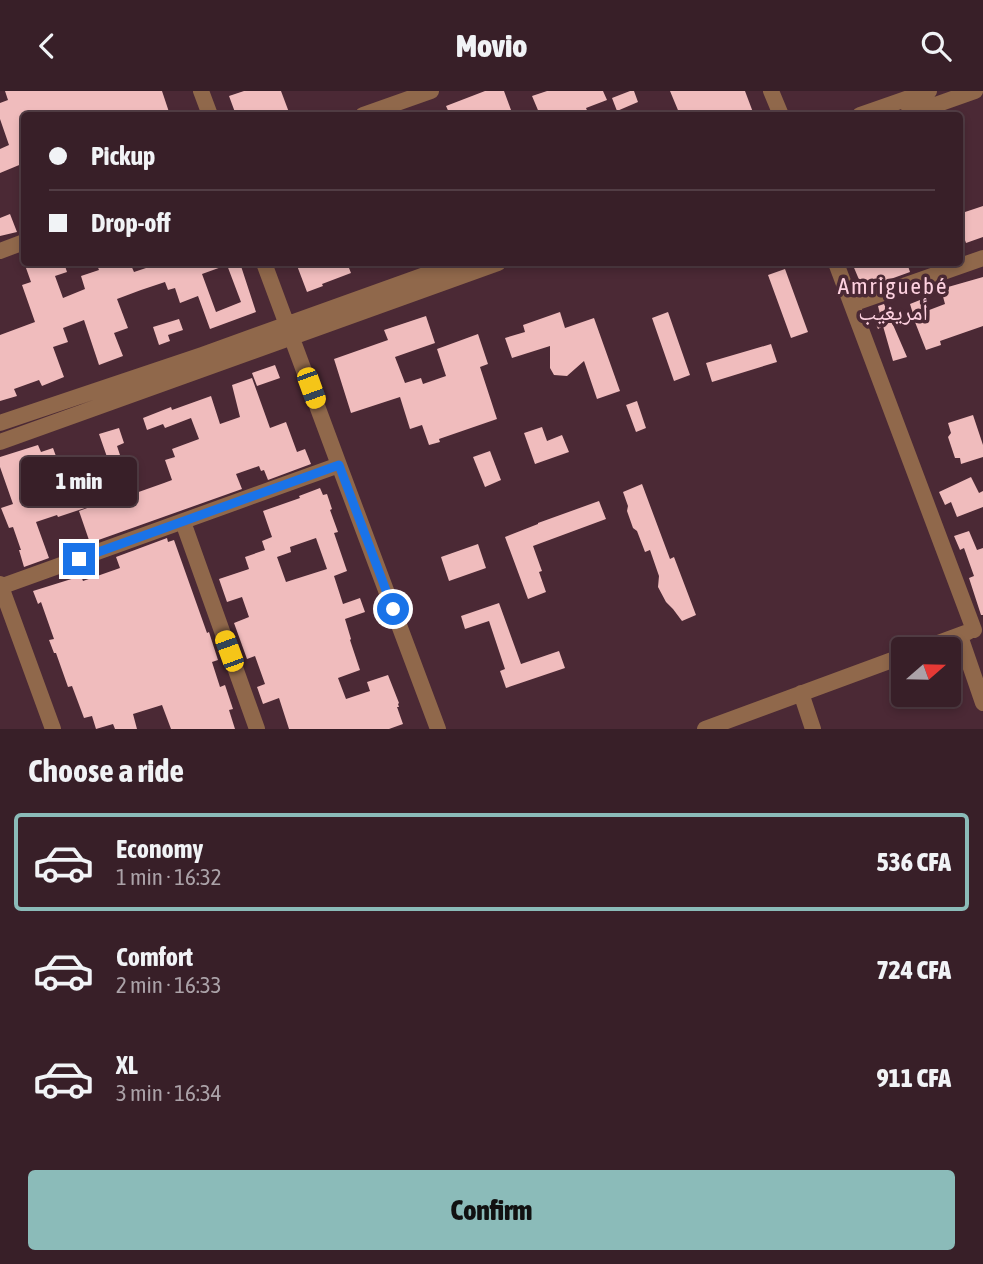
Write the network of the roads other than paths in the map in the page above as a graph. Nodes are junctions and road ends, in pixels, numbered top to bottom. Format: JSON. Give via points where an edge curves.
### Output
{"nodes":[{"id":1,"x":201,"y":91,"type":"edge"},
{"id":2,"x":431,"y":91,"type":"edge"},
{"id":3,"x":771,"y":91,"type":"edge"},
{"id":4,"x":929,"y":91,"type":"edge"},
{"id":5,"x":975,"y":91,"type":"edge"},
{"id":6,"x":209,"y":112,"type":"edge"},
{"id":7,"x":372,"y":112,"type":"edge"},
{"id":8,"x":780,"y":112,"type":"edge"},
{"id":9,"x":869,"y":112,"type":"edge"},
{"id":10,"x":915,"y":112,"type":"edge"},
{"id":11,"x":21,"y":242,"type":"edge"},
{"id":12,"x":0,"y":251,"type":"edge"},
{"id":13,"x":983,"y":258,"type":"edge"},
{"id":14,"x":963,"y":265,"type":"edge"},
{"id":15,"x":265,"y":266,"type":"edge"},
{"id":16,"x":450,"y":266,"type":"edge"},
{"id":17,"x":489,"y":266,"type":"edge"},
{"id":18,"x":837,"y":266,"type":"edge"},
{"id":19,"x":960,"y":266,"type":"edge"},
{"id":20,"x":852,"y":304,"type":"junction"},
{"id":21,"x":290,"y":330,"type":"junction"},
{"id":22,"x":0,"y":423,"type":"edge"},
{"id":23,"x":0,"y":442,"type":"edge"},
{"id":24,"x":339,"y":465,"type":"junction"},
{"id":25,"x":183,"y":521,"type":"junction"},
{"id":26,"x":0,"y":586,"type":"edge"},
{"id":27,"x":972,"y":631,"type":"edge"},
{"id":28,"x":955,"y":637,"type":"edge"},
{"id":29,"x":891,"y":660,"type":"edge"},
{"id":30,"x":801,"y":693,"type":"junction"},
{"id":31,"x":983,"y":703,"type":"edge"},
{"id":32,"x":53,"y":729,"type":"edge"},
{"id":33,"x":257,"y":729,"type":"edge"},
{"id":34,"x":438,"y":729,"type":"edge"},
{"id":35,"x":705,"y":729,"type":"edge"},
{"id":36,"x":813,"y":729,"type":"edge"}],
"edges":[{"from":1,"to":6,"type":"street"},
{"from":2,"to":7,"type":"street"},
{"from":3,"to":8,"type":"street"},
{"from":4,"to":9,"type":"street"},
{"from":5,"to":10,"type":"street"},
{"from":11,"to":12,"type":"street"},
{"from":13,"to":14,"type":"street"},
{"from":15,"to":21,"type":"street"},
{"from":16,"to":21,"type":"street"},
{"from":17,"to":21,"type":"street"},
{"from":18,"to":20,"type":"street"},
{"from":19,"to":20,"type":"street"},
{"from":20,"to":27,"type":"street"},
{"from":21,"to":22,"type":"street"},
{"from":21,"to":23,"type":"street"},
{"from":21,"to":24,"type":"street"},
{"from":24,"to":25,"type":"street"},
{"from":24,"to":34,"type":"street"},
{"from":25,"to":26,"type":"street"},
{"from":25,"to":33,"type":"street"},
{"from":26,"to":32,"type":"street"},
{"from":27,"to":28,"type":"street"},
{"from":27,"to":31,"type":"street"},
{"from":29,"to":30,"type":"street"},
{"from":30,"to":35,"type":"street"},
{"from":30,"to":36,"type":"street"}]}
